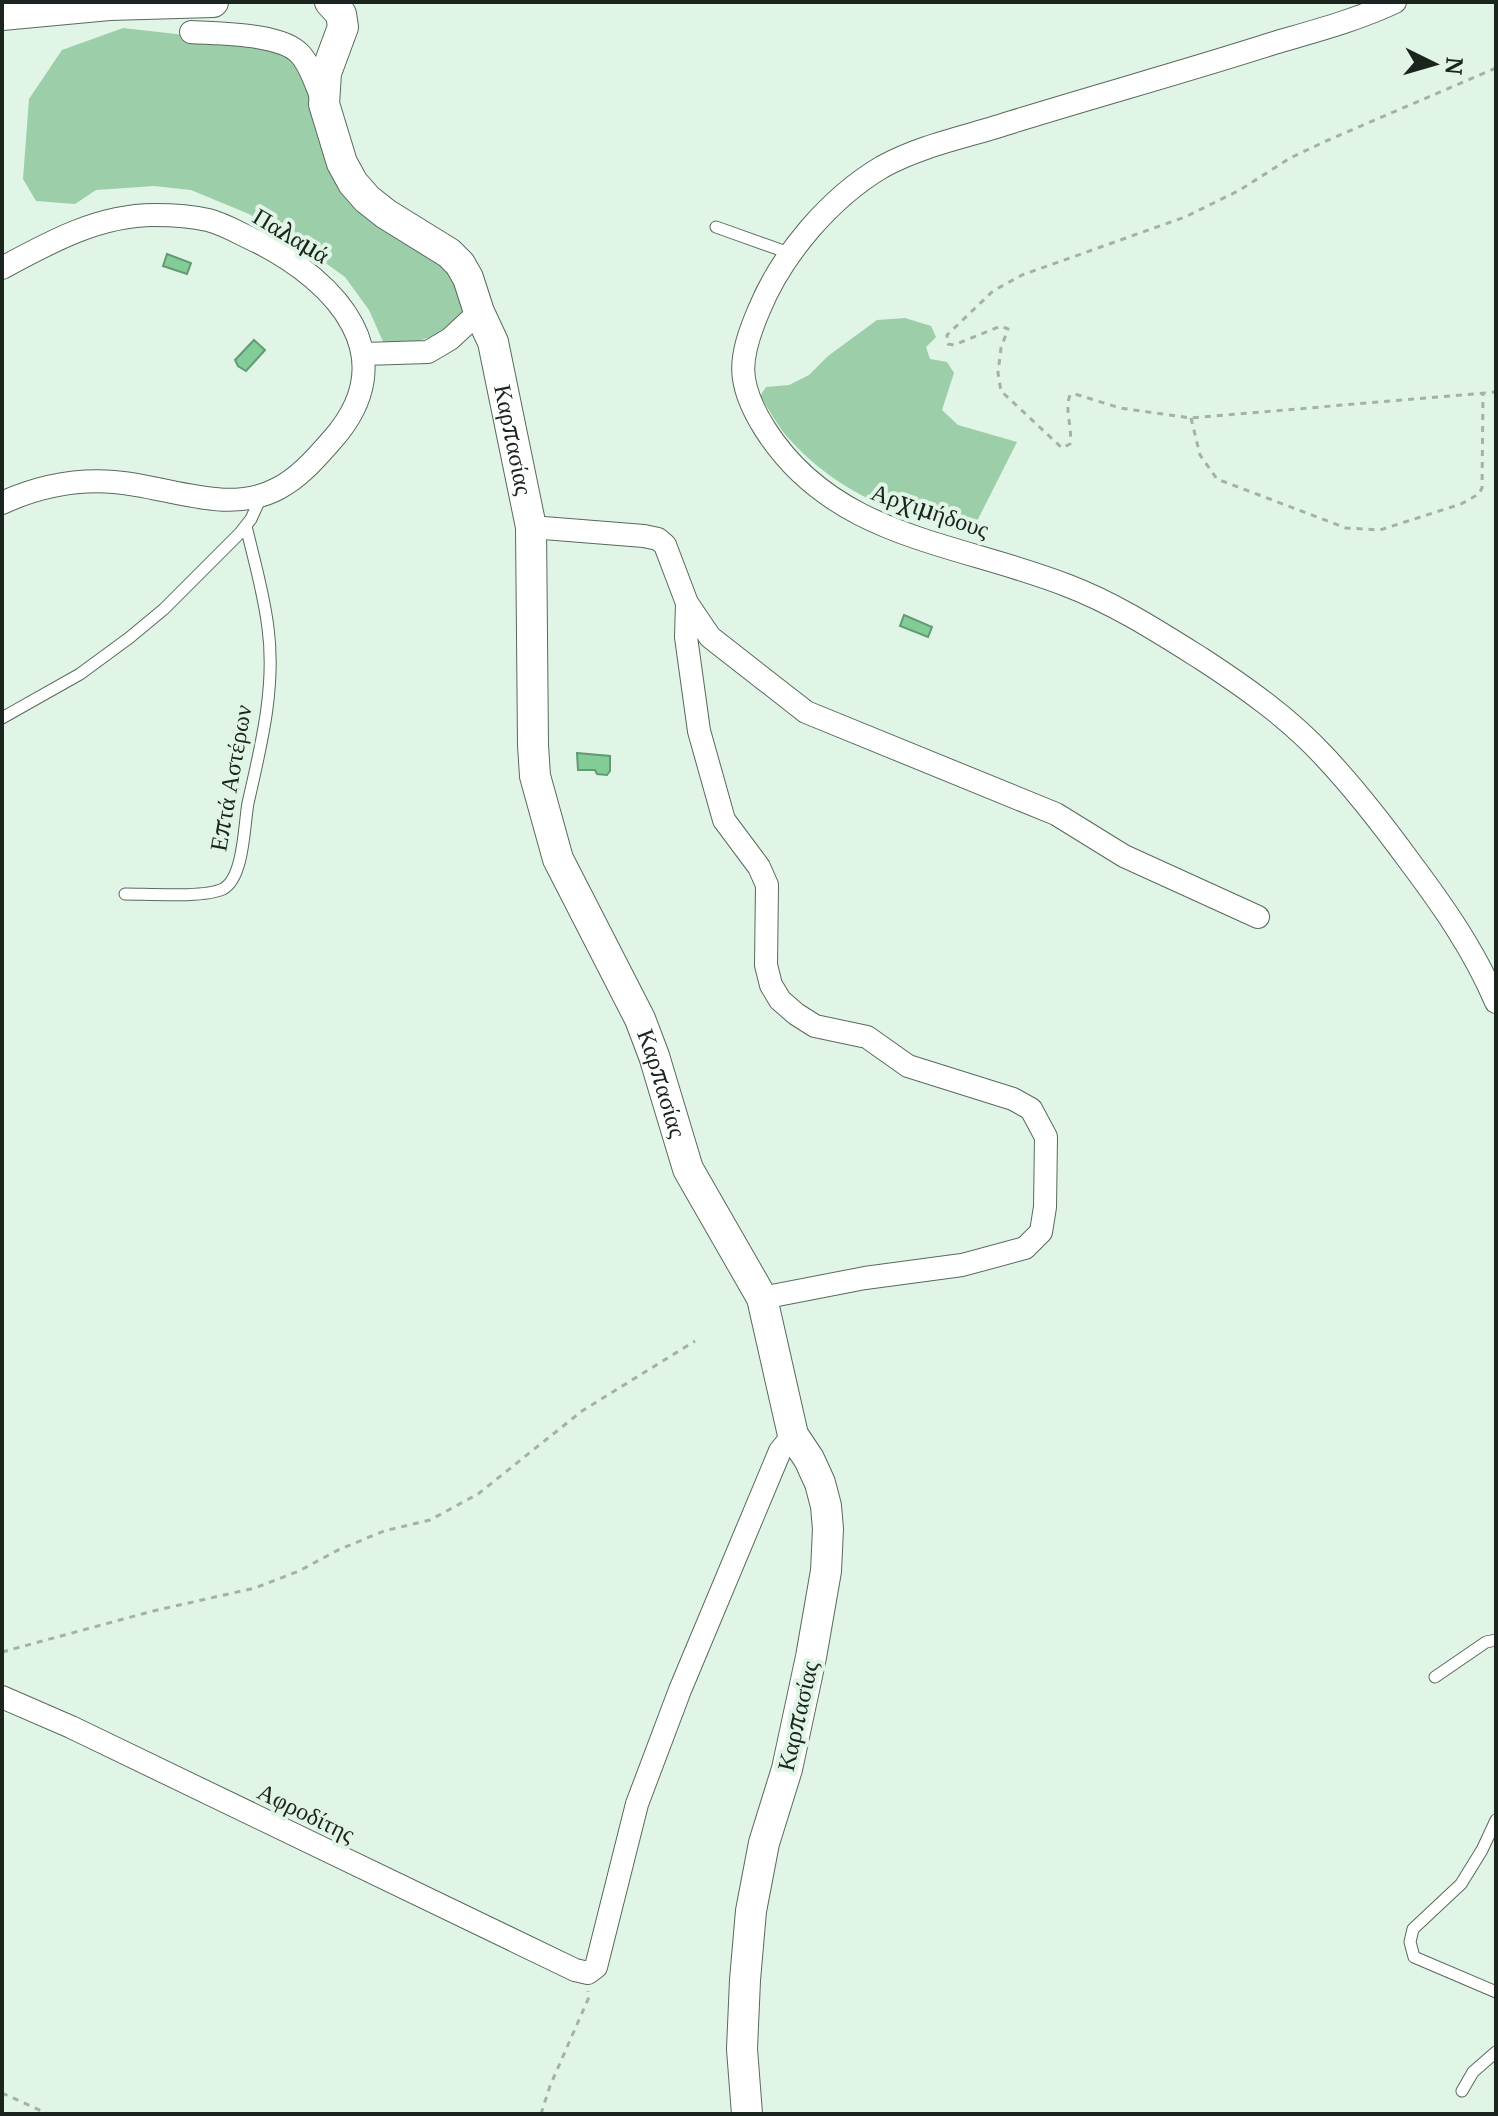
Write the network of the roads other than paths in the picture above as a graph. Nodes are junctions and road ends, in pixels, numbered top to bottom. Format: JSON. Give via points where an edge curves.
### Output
{"nodes":[{"id":1,"x":213,"y":2,"type":"edge"},
{"id":2,"x":330,"y":2,"type":"edge"},
{"id":3,"x":1395,"y":2,"type":"edge"},
{"id":4,"x":2,"y":15,"type":"edge"},
{"id":5,"x":191,"y":32,"type":"dead end"},
{"id":6,"x":324,"y":104,"type":"junction"},
{"id":7,"x":716,"y":227,"type":"dead end"},
{"id":8,"x":792,"y":254,"type":"junction"},
{"id":9,"x":2,"y":268,"type":"edge"},
{"id":10,"x":479,"y":312,"type":"junction"},
{"id":11,"x":364,"y":354,"type":"junction"},
{"id":12,"x":261,"y":497,"type":"junction"},
{"id":13,"x":2,"y":503,"type":"edge"},
{"id":14,"x":246,"y":526,"type":"junction"},
{"id":15,"x":531,"y":527,"type":"junction"},
{"id":16,"x":687,"y":603,"type":"junction"},
{"id":17,"x":2,"y":718,"type":"edge"},
{"id":18,"x":125,"y":894,"type":"dead end"},
{"id":19,"x":1258,"y":917,"type":"dead end"},
{"id":20,"x":1496,"y":1002,"type":"edge"},
{"id":21,"x":762,"y":1298,"type":"junction"},
{"id":22,"x":793,"y":1435,"type":"junction"},
{"id":23,"x":1496,"y":1640,"type":"edge"},
{"id":24,"x":1435,"y":1677,"type":"dead end"},
{"id":25,"x":2,"y":1697,"type":"edge"},
{"id":26,"x":1496,"y":1820,"type":"edge"},
{"id":27,"x":1496,"y":1992,"type":"edge"},
{"id":28,"x":1496,"y":2052,"type":"edge"},
{"id":29,"x":1462,"y":2091,"type":"dead end"},
{"id":30,"x":747,"y":2114,"type":"edge"}],
"edges":[{"from":1,"to":4,"type":"street"},
{"from":2,"to":6,"type":"street","name":"Καρπασίας","via":[[341,14],[343,27],[326,73]]},
{"from":3,"to":8,"type":"street","name":"Αρχιμήδους","via":[[888,164],[836,201]]},
{"from":5,"to":6,"type":"street","name":"Καρπασίας","via":[[270,40],[294,48],[306,61]]},
{"from":6,"to":10,"type":"street","name":"Καρπασίας","via":[[353,183],[386,214],[460,264]]},
{"from":7,"to":8,"type":"lane"},
{"from":8,"to":20,"type":"street","name":"Αρχιμήδους","via":[[764,297],[745,342],[741,368],[759,420],[808,482],[876,524],[1019,568],[1095,598],[1255,696],[1321,753],[1374,814],[1457,927]]},
{"from":9,"to":11,"type":"street","name":"Παλαμά","via":[[100,222],[153,215],[211,220],[267,247],[320,282],[346,311]]},
{"from":10,"to":11,"type":"street","via":[[428,352]]},
{"from":10,"to":15,"type":"street","name":"Καρπασίας","via":[[493,342]]},
{"from":11,"to":12,"type":"street","name":"Παλαμά","via":[[360,393],[340,431],[291,481]]},
{"from":12,"to":13,"type":"street","name":"Παλαμά","via":[[231,502],[141,485],[91,482],[37,490]]},
{"from":12,"to":14,"type":"lane"},
{"from":14,"to":17,"type":"lane","via":[[129,638],[80,674]]},
{"from":14,"to":18,"type":"lane","name":"Επτά Αστέρων","via":[[269,629],[269,660],[263,745],[240,861],[223,888]]},
{"from":15,"to":16,"type":"street","via":[[658,539]]},
{"from":15,"to":21,"type":"street","name":"Καρπασίας","via":[[533,745],[546,819],[558,859],[640,1019],[688,1169]]},
{"from":16,"to":19,"type":"street","via":[[710,637],[806,712],[1056,814],[1124,856]]},
{"from":16,"to":21,"type":"street","via":[[686,637],[699,731],[724,820],[767,885],[766,965],[780,1000],[815,1026],[867,1037],[908,1066],[1013,1099],[1031,1109],[1046,1137],[1041,1232],[1025,1248],[962,1265]]},
{"from":21,"to":22,"type":"street","name":"Καρπασίας"},
{"from":22,"to":25,"type":"street","name":"Αφροδίτης","via":[[780,1451],[680,1690],[637,1804],[596,1967],[588,1973]]},
{"from":22,"to":30,"type":"street","name":"Καρπασίας","via":[[823,1495],[826,1571],[787,1769],[764,1843],[751,1911],[742,2049]]},
{"from":23,"to":24,"type":"lane"},
{"from":26,"to":27,"type":"lane","via":[[1461,1884],[1413,1929],[1410,1942],[1414,1957]]},
{"from":28,"to":29,"type":"lane","via":[[1473,2072]]}]}
